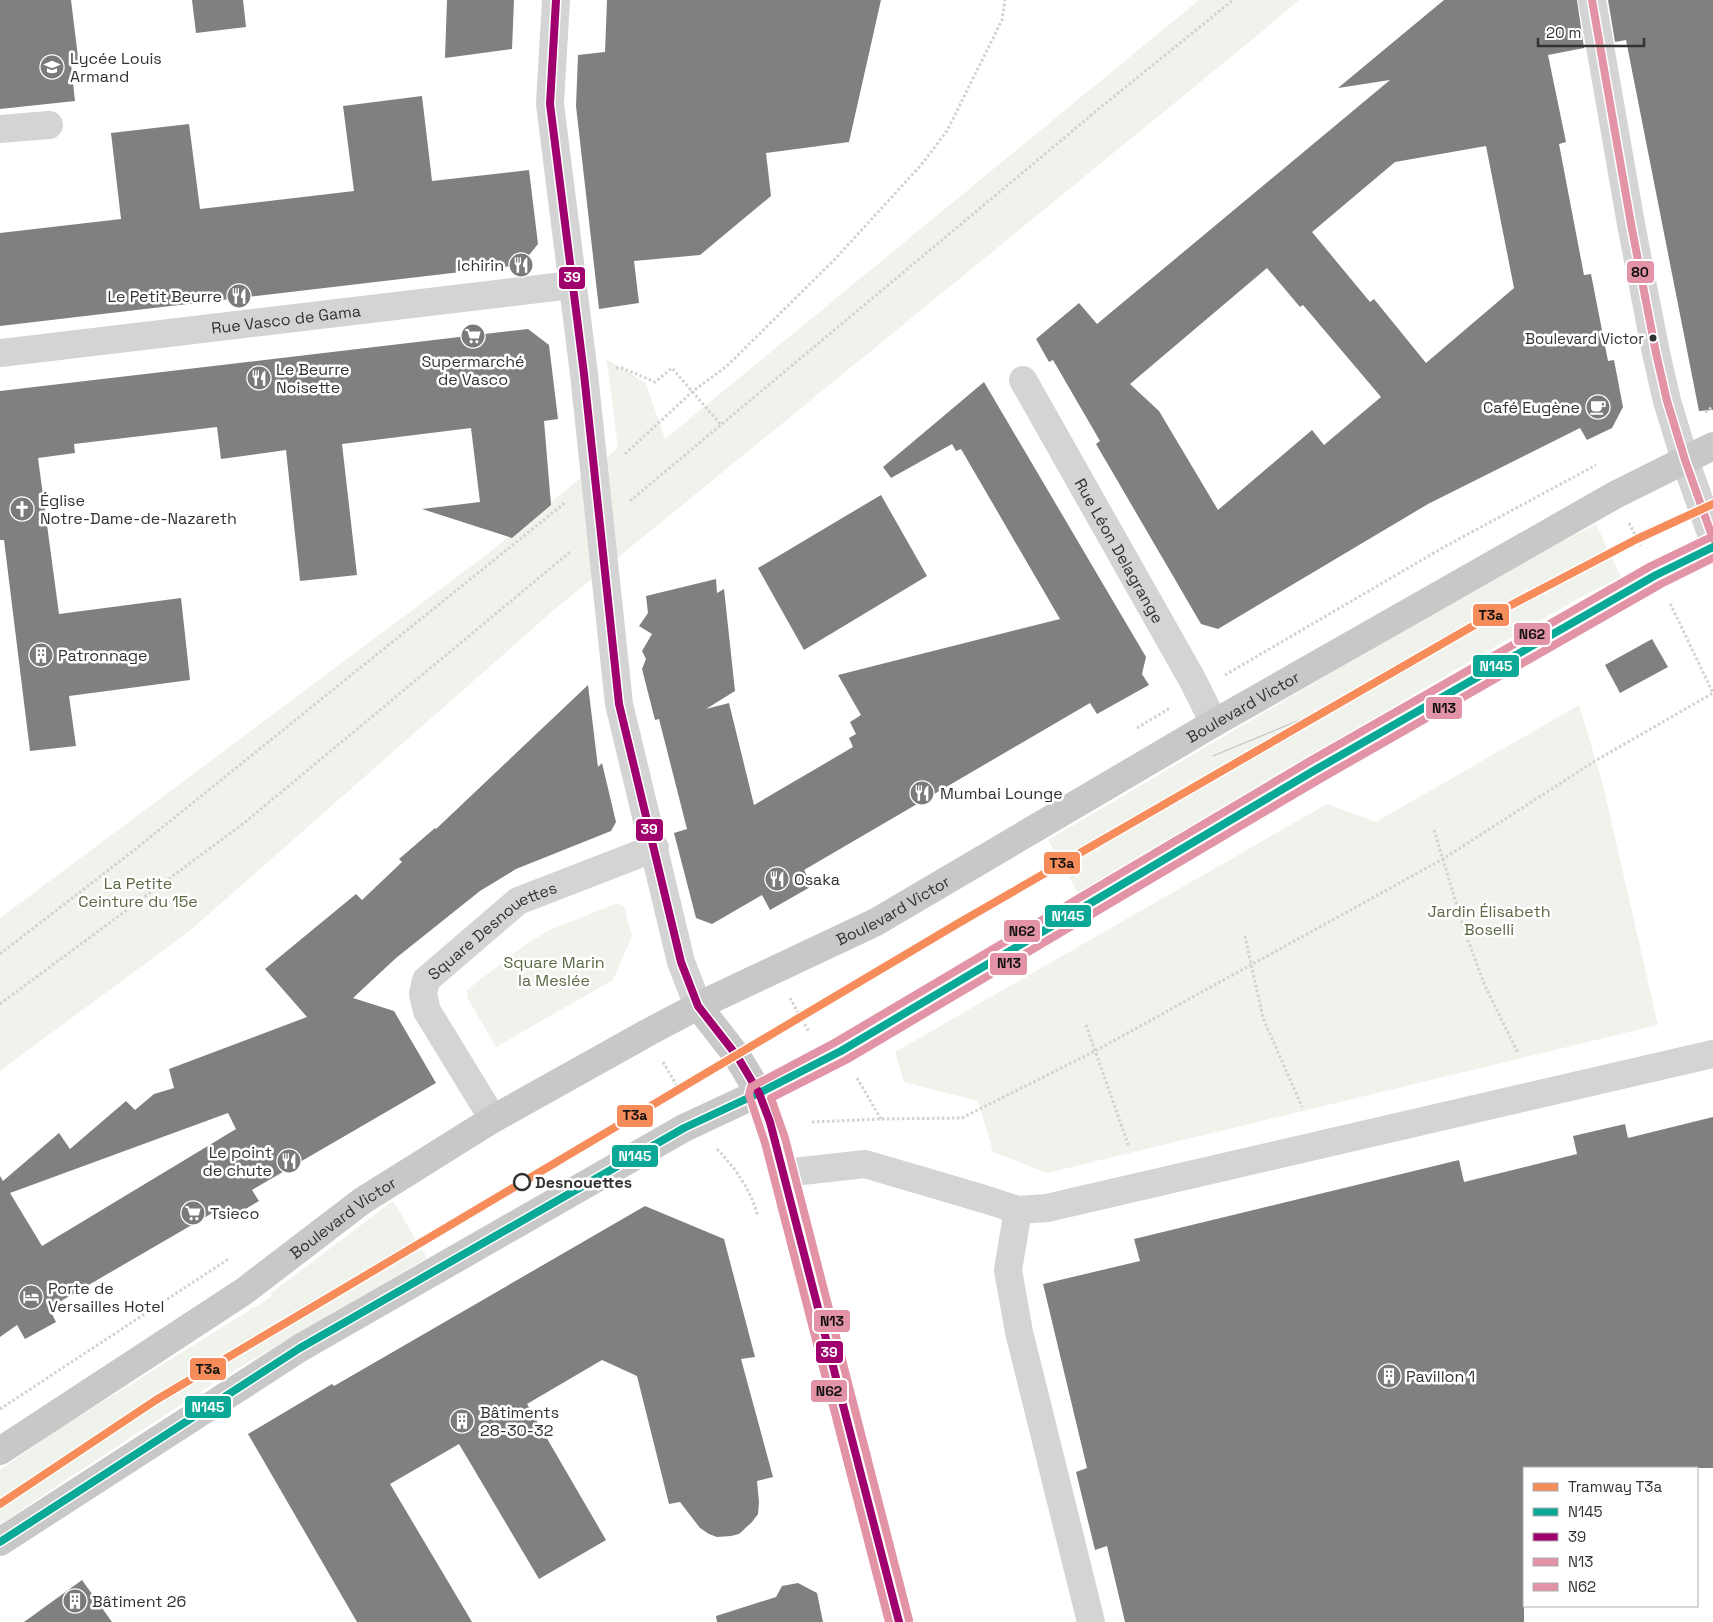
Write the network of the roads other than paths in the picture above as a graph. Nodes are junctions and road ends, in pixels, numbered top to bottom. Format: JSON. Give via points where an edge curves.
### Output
{"nodes":[{"id":1,"x":556,"y":0,"type":"edge"},
{"id":2,"x":1592,"y":0,"type":"edge"},
{"id":3,"x":49,"y":125,"type":"dead end"},
{"id":4,"x":0,"y":129,"type":"edge"},
{"id":5,"x":572,"y":285,"type":"junction"},
{"id":6,"x":0,"y":353,"type":"edge"},
{"id":7,"x":1023,"y":380,"type":"dead end"},
{"id":8,"x":1713,"y":446,"type":"edge"},
{"id":9,"x":1685,"y":460,"type":"junction"},
{"id":10,"x":1713,"y":539,"type":"edge"},
{"id":11,"x":1713,"y":547,"type":"edge"},
{"id":12,"x":1214,"y":722,"type":"junction"},
{"id":13,"x":655,"y":848,"type":"junction"},
{"id":14,"x":698,"y":1006,"type":"junction"},
{"id":15,"x":1713,"y":1054,"type":"edge"},
{"id":16,"x":759,"y":1093,"type":"junction"},
{"id":17,"x":493,"y":1119,"type":"junction"},
{"id":18,"x":784,"y":1173,"type":"junction"},
{"id":19,"x":1018,"y":1210,"type":"junction"},
{"id":20,"x":0,"y":1451,"type":"edge"},
{"id":21,"x":0,"y":1542,"type":"edge"},
{"id":22,"x":899,"y":1622,"type":"edge"},
{"id":23,"x":1091,"y":1622,"type":"edge"}],
"edges":[{"from":1,"to":5,"type":"street","via":[[550,104]]},
{"from":2,"to":9,"type":"street","via":[[1645,300],[1667,401]]},
{"from":3,"to":4,"type":"street"},
{"from":5,"to":6,"type":"street","name":"Rue Vasco de Gama"},
{"from":5,"to":13,"type":"street","via":[[618,704]]},
{"from":7,"to":12,"type":"street","name":"Rue Léon Delagrange"},
{"from":8,"to":9,"type":"main road","name":"Boulevard Victor"},
{"from":9,"to":10,"type":"street"},
{"from":9,"to":12,"type":"main road","name":"Boulevard Victor","via":[[1614,495]]},
{"from":11,"to":16,"type":"main road","via":[[1656,575],[1315,770],[841,1051]]},
{"from":12,"to":14,"type":"main road","name":"Boulevard Victor","via":[[876,922]]},
{"from":13,"to":14,"type":"street","via":[[681,962]]},
{"from":13,"to":17,"type":"street","name":"Square Desnouettes","via":[[518,901],[426,980],[423,994],[427,1011]]},
{"from":14,"to":16,"type":"main road"},
{"from":14,"to":17,"type":"main road","name":"Boulevard Victor"},
{"from":15,"to":19,"type":"street","via":[[1057,1206]]},
{"from":16,"to":18,"type":"main road"},
{"from":16,"to":21,"type":"main road","via":[[675,1133],[300,1348]]},
{"from":17,"to":20,"type":"main road","name":"Boulevard Victor","via":[[362,1201],[243,1292]]},
{"from":18,"to":19,"type":"street","via":[[865,1164]]},
{"from":18,"to":22,"type":"main road"},
{"from":19,"to":23,"type":"street","via":[[1008,1270],[1019,1332]]}]}
